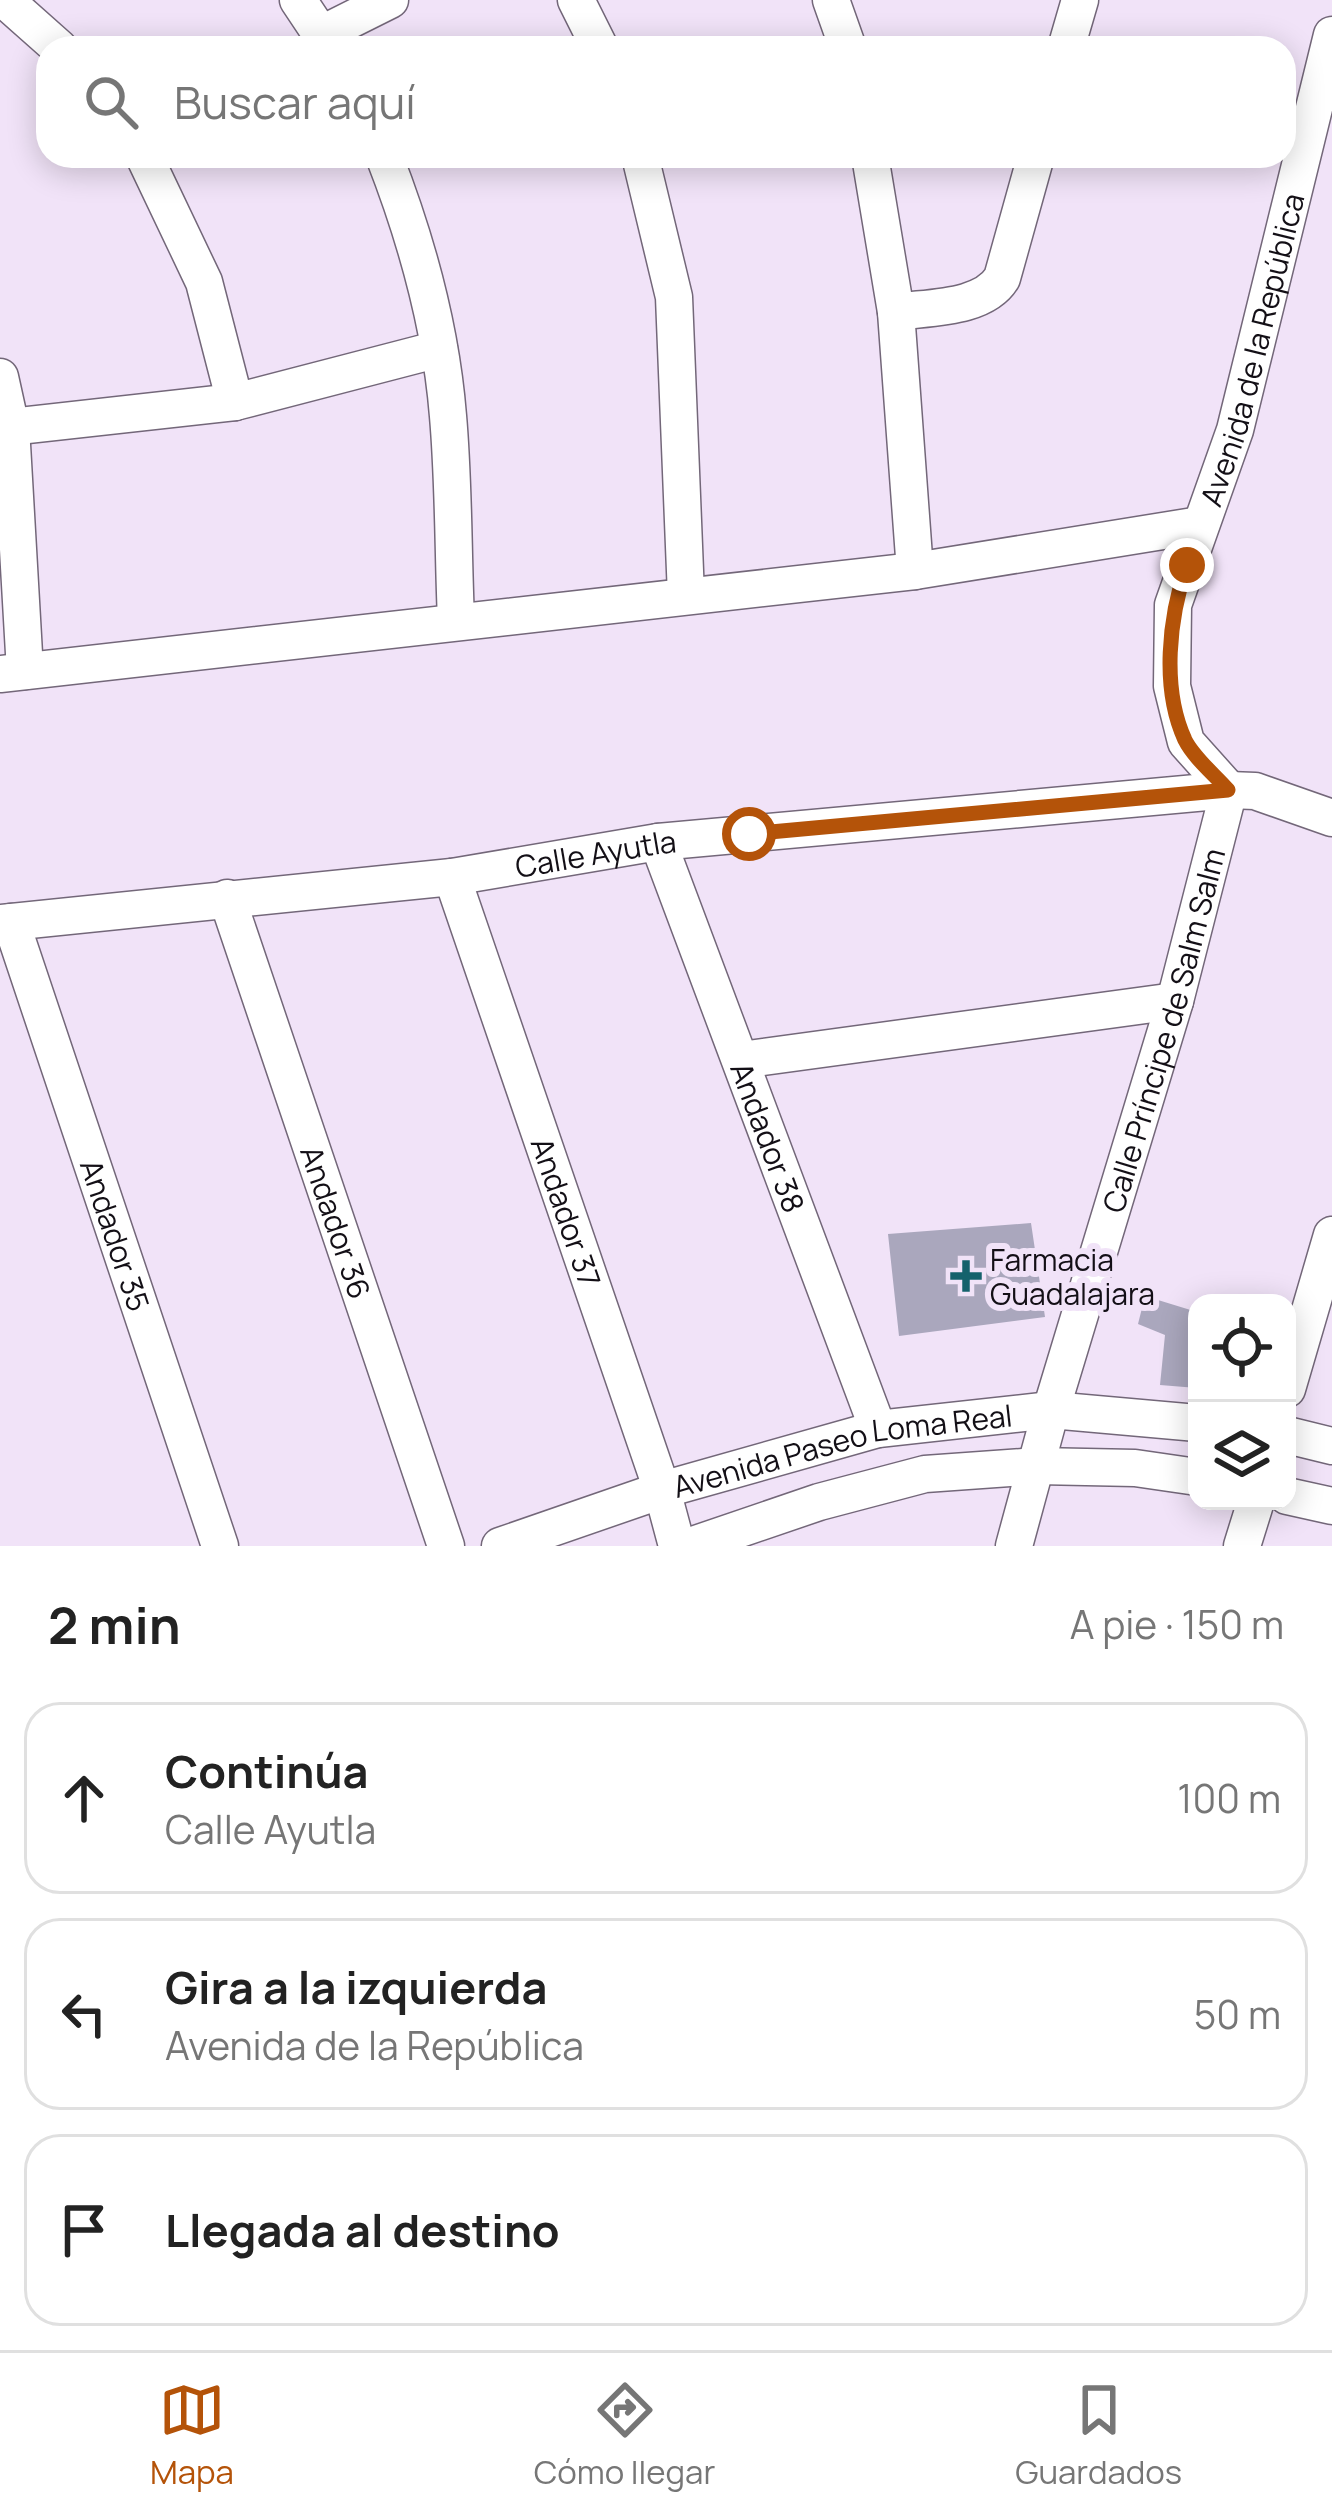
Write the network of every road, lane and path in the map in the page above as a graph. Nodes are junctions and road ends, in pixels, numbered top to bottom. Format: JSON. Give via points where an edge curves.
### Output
{"nodes":[{"id":1,"x":5,"y":0,"type":"edge"},
{"id":2,"x":298,"y":0,"type":"edge"},
{"id":3,"x":389,"y":0,"type":"edge"},
{"id":4,"x":576,"y":0,"type":"edge"},
{"id":5,"x":831,"y":0,"type":"edge"},
{"id":6,"x":860,"y":0,"type":"edge"},
{"id":7,"x":1079,"y":0,"type":"edge"},
{"id":8,"x":1332,"y":35,"type":"edge"},
{"id":9,"x":46,"y":36,"type":"edge"},
{"id":10,"x":323,"y":36,"type":"edge"},
{"id":11,"x":334,"y":36,"type":"edge"},
{"id":12,"x":594,"y":36,"type":"edge"},
{"id":13,"x":844,"y":36,"type":"edge"},
{"id":14,"x":850,"y":36,"type":"edge"},
{"id":15,"x":1069,"y":36,"type":"edge"},
{"id":16,"x":150,"y":168,"type":"edge"},
{"id":17,"x":388,"y":168,"type":"edge"},
{"id":18,"x":643,"y":168,"type":"edge"},
{"id":19,"x":872,"y":168,"type":"edge"},
{"id":20,"x":1033,"y":168,"type":"edge"},
{"id":21,"x":896,"y":312,"type":"junction"},
{"id":22,"x":439,"y":349,"type":"junction"},
{"id":23,"x":0,"y":377,"type":"edge"},
{"id":24,"x":236,"y":402,"type":"junction"},
{"id":25,"x":5,"y":428,"type":"edge"},
{"id":26,"x":1200,"y":525,"type":"junction"},
{"id":27,"x":915,"y":571,"type":"junction"},
{"id":28,"x":686,"y":596,"type":"junction"},
{"id":29,"x":456,"y":620,"type":"junction"},
{"id":30,"x":12,"y":672,"type":"edge"},
{"id":31,"x":1228,"y":790,"type":"junction"},
{"id":32,"x":1332,"y":818,"type":"edge"},
{"id":33,"x":658,"y":842,"type":"junction"},
{"id":34,"x":452,"y":877,"type":"junction"},
{"id":35,"x":226,"y":898,"type":"junction"},
{"id":36,"x":6,"y":922,"type":"edge"},
{"id":37,"x":1175,"y":1001,"type":"junction"},
{"id":38,"x":741,"y":1060,"type":"junction"},
{"id":39,"x":1332,"y":1235,"type":"edge"},
{"id":40,"x":1296,"y":1358,"type":"edge"},
{"id":41,"x":1051,"y":1410,"type":"junction"},
{"id":42,"x":1188,"y":1422,"type":"edge"},
{"id":43,"x":878,"y":1430,"type":"junction"},
{"id":44,"x":1296,"y":1437,"type":"edge"},
{"id":45,"x":1332,"y":1446,"type":"edge"},
{"id":46,"x":1037,"y":1466,"type":"junction"},
{"id":47,"x":1188,"y":1477,"type":"edge"},
{"id":48,"x":662,"y":1490,"type":"junction"},
{"id":49,"x":1296,"y":1498,"type":"edge"},
{"id":50,"x":1332,"y":1506,"type":"edge"},
{"id":51,"x":1253,"y":1510,"type":"edge"},
{"id":52,"x":220,"y":1546,"type":"edge"},
{"id":53,"x":446,"y":1546,"type":"edge"},
{"id":54,"x":500,"y":1546,"type":"edge"},
{"id":55,"x":677,"y":1546,"type":"edge"},
{"id":56,"x":690,"y":1546,"type":"edge"},
{"id":57,"x":1014,"y":1546,"type":"edge"},
{"id":58,"x":1242,"y":1546,"type":"edge"}],
"edges":[{"from":1,"to":9,"type":"street"},
{"from":2,"to":10,"type":"street"},
{"from":3,"to":11,"type":"street"},
{"from":4,"to":12,"type":"street"},
{"from":5,"to":13,"type":"street"},
{"from":6,"to":14,"type":"street"},
{"from":7,"to":15,"type":"street"},
{"from":8,"to":26,"type":"street","name":"Avenida de la República","via":[[1235,430]]},
{"from":16,"to":24,"type":"street","via":[[204,282]]},
{"from":17,"to":22,"type":"street"},
{"from":18,"to":28,"type":"street","via":[[674,297]]},
{"from":19,"to":21,"type":"street"},
{"from":20,"to":21,"type":"street","via":[[995,290]]},
{"from":21,"to":27,"type":"street"},
{"from":22,"to":24,"type":"street"},
{"from":22,"to":29,"type":"street"},
{"from":23,"to":25,"type":"street"},
{"from":24,"to":25,"type":"street"},
{"from":25,"to":30,"type":"street"},
{"from":26,"to":27,"type":"street"},
{"from":26,"to":31,"type":"street","name":"Avenida de la República","via":[[1173,605],[1172,686],[1186,742]]},
{"from":27,"to":28,"type":"street"},
{"from":28,"to":29,"type":"street"},
{"from":29,"to":30,"type":"street"},
{"from":31,"to":32,"type":"street","name":"Calle Ayutla","via":[[1255,791]]},
{"from":31,"to":33,"type":"street","name":"Calle Ayutla"},
{"from":31,"to":37,"type":"street","name":"Calle Príncipe de Salm Salm"},
{"from":33,"to":34,"type":"street","name":"Calle Ayutla"},
{"from":33,"to":38,"type":"street","name":"Andador 38"},
{"from":34,"to":35,"type":"street","name":"Calle Ayutla"},
{"from":34,"to":48,"type":"street","name":"Andador 37"},
{"from":35,"to":36,"type":"street","name":"Calle Ayutla"},
{"from":35,"to":53,"type":"street","name":"Andador 36"},
{"from":36,"to":52,"type":"street","name":"Andador 35"},
{"from":37,"to":38,"type":"street"},
{"from":37,"to":41,"type":"street","name":"Calle Príncipe de Salm Salm"},
{"from":38,"to":43,"type":"street","name":"Andador 38"},
{"from":39,"to":40,"type":"street"},
{"from":41,"to":42,"type":"street","name":"Avenida Paseo Loma Real"},
{"from":41,"to":43,"type":"street","name":"Avenida Paseo Loma Real"},
{"from":41,"to":46,"type":"street","name":"Calle Príncipe de Salm Salm"},
{"from":43,"to":48,"type":"street","name":"Avenida Paseo Loma Real"},
{"from":44,"to":45,"type":"street"},
{"from":46,"to":47,"type":"street","name":"Avenida Paseo Loma Real"},
{"from":46,"to":56,"type":"street","name":"Avenida Paseo Loma Real","via":[[925,1474]]},
{"from":46,"to":57,"type":"street","name":"Calle Príncipe de Salm Salm"},
{"from":48,"to":54,"type":"street","name":"Avenida Paseo Loma Real"},
{"from":48,"to":55,"type":"street","name":"Andador 37"},
{"from":49,"to":50,"type":"street"},
{"from":51,"to":58,"type":"street"}]}
